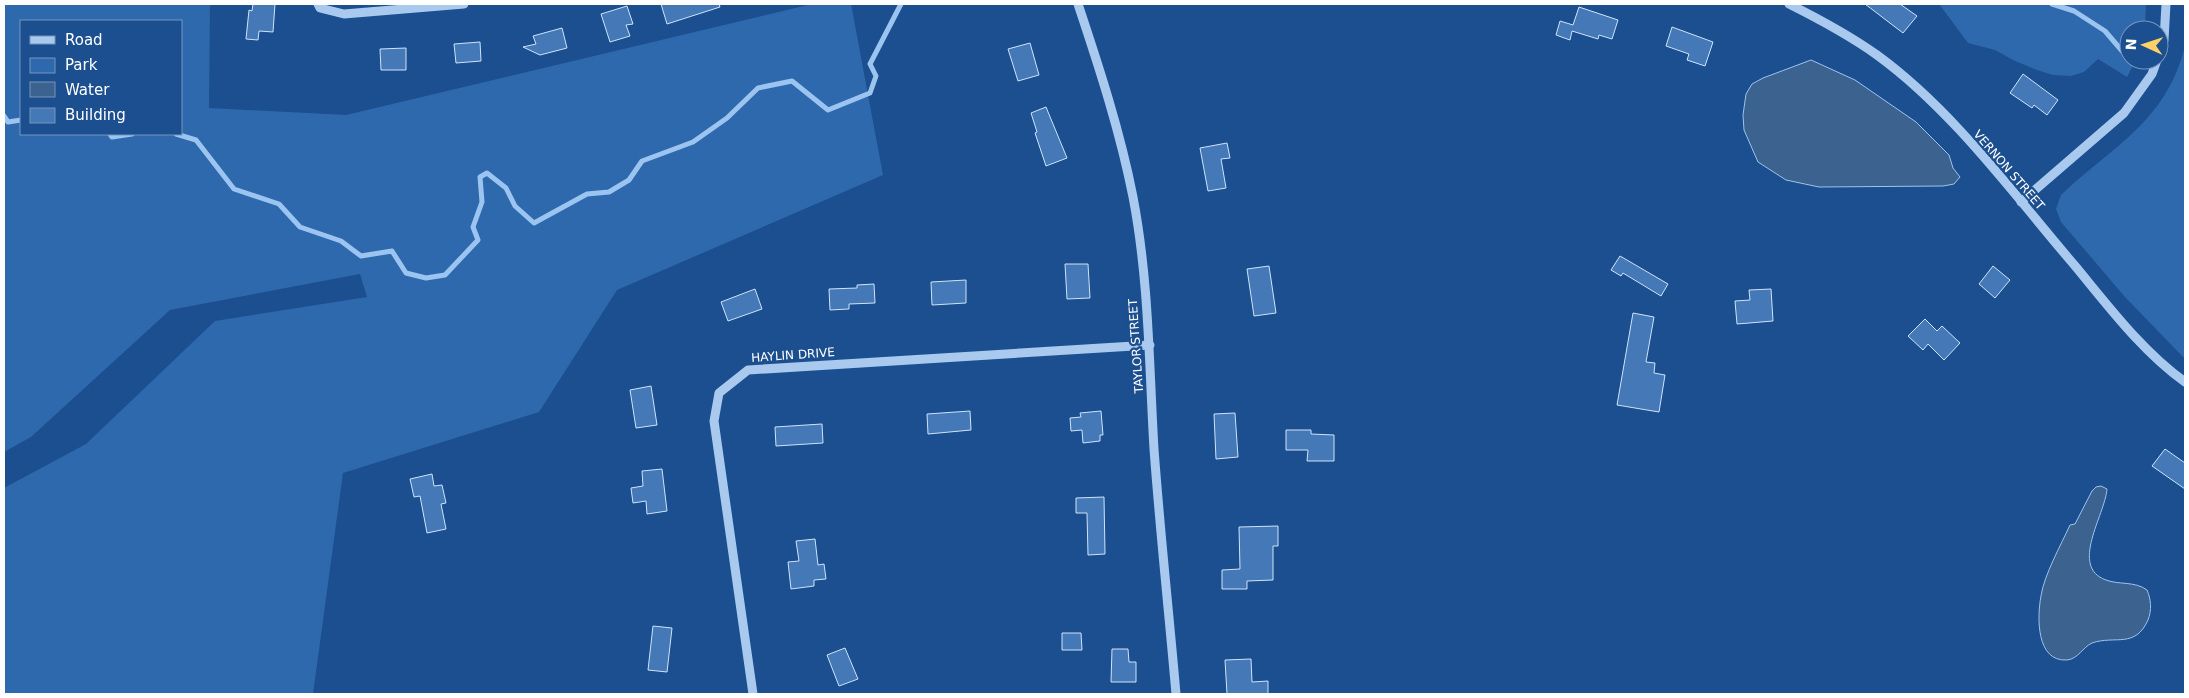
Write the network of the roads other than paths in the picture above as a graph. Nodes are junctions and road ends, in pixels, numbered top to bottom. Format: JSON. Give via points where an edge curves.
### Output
{"nodes":[{"id":1,"x":318,"y":4,"type":"edge"},
{"id":2,"x":464,"y":4,"type":"edge"},
{"id":3,"x":1078,"y":4,"type":"edge"},
{"id":4,"x":1788,"y":4,"type":"edge"},
{"id":5,"x":2166,"y":4,"type":"edge"},
{"id":6,"x":2165,"y":20,"type":"edge"},
{"id":7,"x":2153,"y":70,"type":"edge"},
{"id":8,"x":2021,"y":202,"type":"junction"},
{"id":9,"x":1150,"y":345,"type":"junction"},
{"id":10,"x":2185,"y":382,"type":"edge"},
{"id":11,"x":754,"y":694,"type":"edge"},
{"id":12,"x":1176,"y":694,"type":"edge"}],
"edges":[{"from":1,"to":2,"type":"street","via":[[320,8],[344,14]]},
{"from":3,"to":9,"type":"street","name":"TAYLOR STREET","via":[[1103,78],[1133,196]]},
{"from":4,"to":8,"type":"street","name":"VERNON STREET","via":[[1877,55],[1914,86],[1952,123]]},
{"from":5,"to":6,"type":"street"},
{"from":7,"to":8,"type":"street","via":[[2124,113]]},
{"from":8,"to":10,"type":"street","name":"VERNON STREET","via":[[2145,346]]},
{"from":9,"to":11,"type":"street","name":"HAYLIN DRIVE","via":[[748,370],[720,393],[714,421]]},
{"from":9,"to":12,"type":"street","name":"TAYLOR STREET","via":[[1154,448]]}]}
